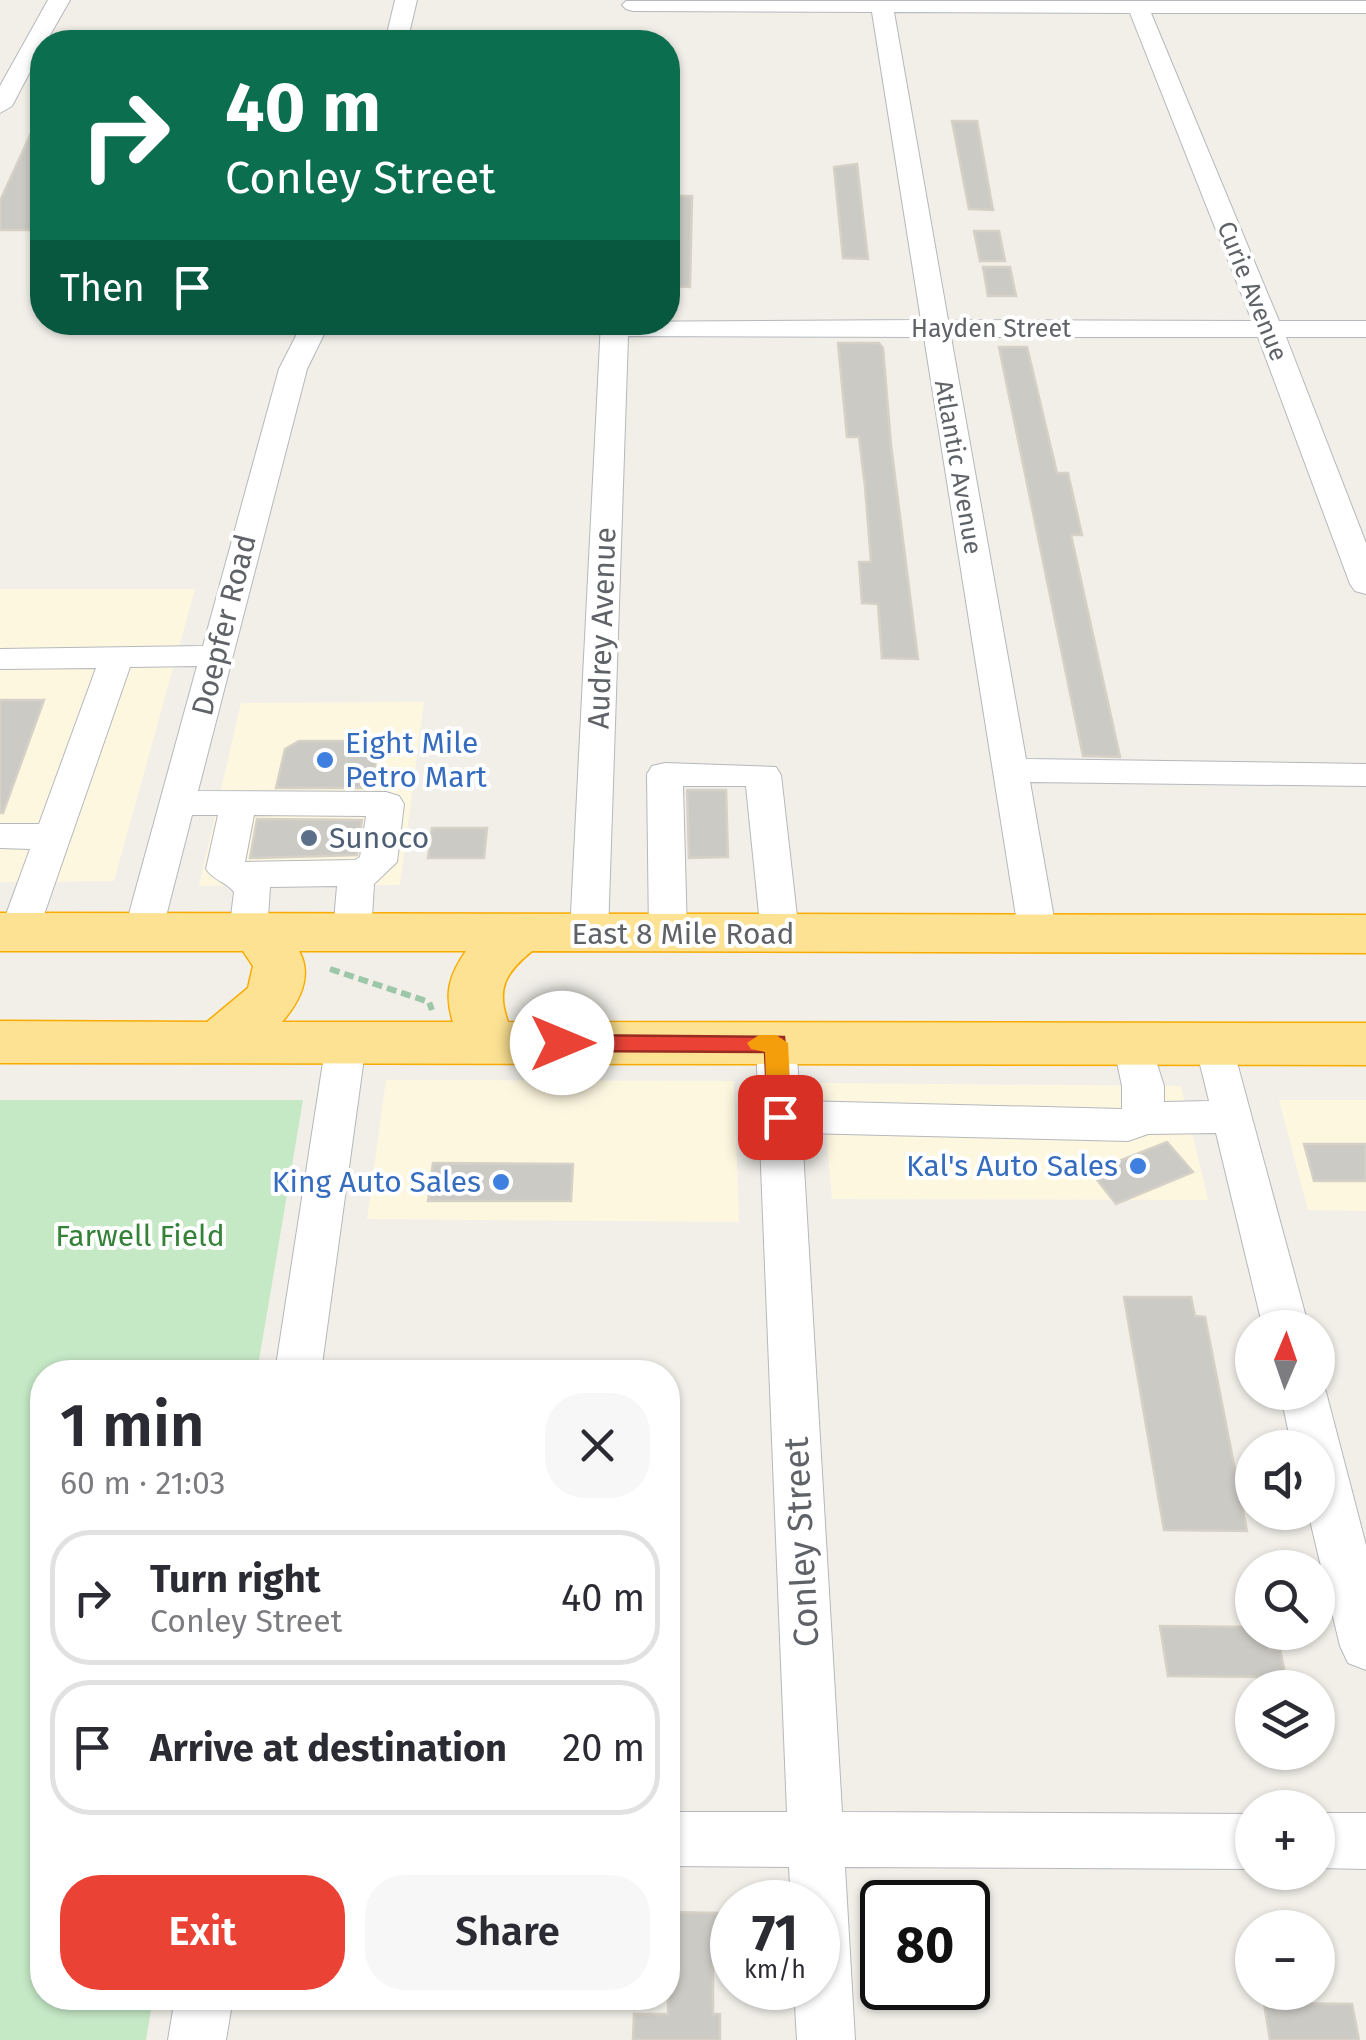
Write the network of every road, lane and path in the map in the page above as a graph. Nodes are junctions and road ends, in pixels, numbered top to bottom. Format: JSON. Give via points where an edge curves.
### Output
{"nodes":[{"id":1,"x":58,"y":0,"type":"edge"},
{"id":2,"x":406,"y":0,"type":"edge"},
{"id":3,"x":881,"y":3,"type":"edge"},
{"id":4,"x":1136,"y":3,"type":"edge"},
{"id":5,"x":1366,"y":7,"type":"edge"},
{"id":6,"x":632,"y":10,"type":"edge"},
{"id":7,"x":42,"y":30,"type":"edge"},
{"id":8,"x":399,"y":30,"type":"edge"},
{"id":9,"x":30,"y":51,"type":"edge"},
{"id":10,"x":0,"y":106,"type":"edge"},
{"id":11,"x":680,"y":326,"type":"edge"},
{"id":12,"x":936,"y":328,"type":"junction"},
{"id":13,"x":1269,"y":328,"type":"junction"},
{"id":14,"x":1366,"y":330,"type":"edge"},
{"id":15,"x":310,"y":335,"type":"edge"},
{"id":16,"x":615,"y":335,"type":"edge"},
{"id":17,"x":1366,"y":584,"type":"edge"},
{"id":18,"x":117,"y":656,"type":"junction"},
{"id":19,"x":215,"y":656,"type":"junction"},
{"id":20,"x":0,"y":659,"type":"edge"},
{"id":21,"x":1010,"y":769,"type":"junction"},
{"id":22,"x":1366,"y":774,"type":"edge"},
{"id":23,"x":178,"y":803,"type":"junction"},
{"id":24,"x":238,"y":803,"type":"junction"},
{"id":25,"x":0,"y":836,"type":"edge"},
{"id":26,"x":53,"y":837,"type":"junction"},
{"id":27,"x":363,"y":873,"type":"junction"},
{"id":28,"x":241,"y":876,"type":"junction"},
{"id":29,"x":10,"y":932,"type":"edge"},
{"id":30,"x":143,"y":932,"type":"junction"},
{"id":31,"x":253,"y":933,"type":"junction"},
{"id":32,"x":520,"y":933,"type":"junction"},
{"id":33,"x":590,"y":933,"type":"junction"},
{"id":34,"x":668,"y":934,"type":"junction"},
{"id":35,"x":780,"y":934,"type":"junction"},
{"id":36,"x":1038,"y":934,"type":"junction"},
{"id":37,"x":1366,"y":934,"type":"edge"},
{"id":38,"x":335,"y":949,"type":"junction"},
{"id":39,"x":434,"y":1012,"type":"dead end"},
{"id":40,"x":0,"y":1042,"type":"edge"},
{"id":41,"x":217,"y":1042,"type":"junction"},
{"id":42,"x":346,"y":1042,"type":"junction"},
{"id":43,"x":490,"y":1043,"type":"junction"},
{"id":44,"x":776,"y":1043,"type":"junction"},
{"id":45,"x":1133,"y":1044,"type":"junction"},
{"id":46,"x":1215,"y":1044,"type":"junction"},
{"id":47,"x":1366,"y":1044,"type":"edge"},
{"id":48,"x":780,"y":1117,"type":"junction"},
{"id":49,"x":1234,"y":1117,"type":"junction"},
{"id":50,"x":1143,"y":1118,"type":"junction"},
{"id":51,"x":1282,"y":1310,"type":"edge"},
{"id":52,"x":300,"y":1360,"type":"edge"},
{"id":53,"x":1335,"y":1522,"type":"edge"},
{"id":54,"x":1366,"y":1646,"type":"edge"},
{"id":55,"x":680,"y":1839,"type":"edge"},
{"id":56,"x":815,"y":1840,"type":"junction"},
{"id":57,"x":1235,"y":1841,"type":"edge"},
{"id":58,"x":1335,"y":1841,"type":"edge"},
{"id":59,"x":1366,"y":1841,"type":"edge"},
{"id":60,"x":202,"y":2010,"type":"edge"},
{"id":61,"x":197,"y":2040,"type":"edge"},
{"id":62,"x":826,"y":2040,"type":"edge"}],
"edges":[{"from":1,"to":7,"type":"street"},
{"from":2,"to":8,"type":"street"},
{"from":3,"to":4,"type":"street"},
{"from":3,"to":6,"type":"street"},
{"from":3,"to":12,"type":"street","name":"Atlantic Avenue"},
{"from":4,"to":5,"type":"street"},
{"from":4,"to":13,"type":"street","name":"Curie Avenue"},
{"from":9,"to":10,"type":"street"},
{"from":11,"to":12,"type":"street","name":"Hayden Street"},
{"from":12,"to":13,"type":"street","name":"Hayden Street"},
{"from":12,"to":21,"type":"street","name":"Atlantic Avenue"},
{"from":13,"to":14,"type":"street","name":"Hayden Street"},
{"from":13,"to":17,"type":"street","name":"Curie Avenue"},
{"from":15,"to":19,"type":"street","name":"Doepfer Road","via":[[293,370]]},
{"from":16,"to":33,"type":"street","name":"Audrey Avenue"},
{"from":18,"to":19,"type":"street"},
{"from":18,"to":20,"type":"street"},
{"from":18,"to":26,"type":"street"},
{"from":19,"to":23,"type":"street","name":"Doepfer Road"},
{"from":21,"to":22,"type":"street"},
{"from":21,"to":36,"type":"street","name":"Atlantic Avenue"},
{"from":23,"to":24,"type":"street"},
{"from":23,"to":30,"type":"street","name":"Doepfer Road"},
{"from":24,"to":27,"type":"street","via":[[386,804],[378,862]]},
{"from":24,"to":28,"type":"street","via":[[224,869]]},
{"from":25,"to":26,"type":"street"},
{"from":26,"to":29,"type":"street"},
{"from":27,"to":28,"type":"street"},
{"from":27,"to":38,"type":"street"},
{"from":28,"to":31,"type":"street","via":[[253,890]]},
{"from":29,"to":30,"type":"highway","name":"East 8 Mile Road"},
{"from":30,"to":31,"type":"highway","name":"East 8 Mile Road"},
{"from":31,"to":38,"type":"highway","name":"East 8 Mile Road"},
{"from":31,"to":41,"type":"highway","via":[[280,965],[275,993]]},
{"from":32,"to":33,"type":"highway","name":"East 8 Mile Road"},
{"from":32,"to":38,"type":"highway","name":"East 8 Mile Road"},
{"from":32,"to":43,"type":"highway","via":[[481,968],[472,988]]},
{"from":33,"to":34,"type":"highway","name":"East 8 Mile Road"},
{"from":34,"to":35,"type":"highway","name":"East 8 Mile Road"},
{"from":34,"to":35,"type":"street","via":[[665,774],[764,775]]},
{"from":35,"to":36,"type":"highway","name":"East 8 Mile Road"},
{"from":36,"to":37,"type":"highway","name":"East 8 Mile Road"},
{"from":38,"to":39,"type":"path","via":[[429,1002]]},
{"from":40,"to":41,"type":"highway"},
{"from":41,"to":42,"type":"highway"},
{"from":42,"to":43,"type":"highway"},
{"from":42,"to":52,"type":"street"},
{"from":43,"to":44,"type":"highway"},
{"from":44,"to":45,"type":"highway"},
{"from":44,"to":48,"type":"street","name":"Conley Street"},
{"from":45,"to":46,"type":"highway"},
{"from":45,"to":50,"type":"street"},
{"from":46,"to":47,"type":"highway"},
{"from":46,"to":49,"type":"street"},
{"from":48,"to":50,"type":"street","via":[[1128,1125]]},
{"from":48,"to":56,"type":"street","name":"Conley Street"},
{"from":49,"to":50,"type":"street"},
{"from":49,"to":51,"type":"street"},
{"from":53,"to":54,"type":"street"},
{"from":55,"to":56,"type":"street"},
{"from":56,"to":57,"type":"street"},
{"from":56,"to":62,"type":"street","name":"Conley Street"},
{"from":58,"to":59,"type":"street"},
{"from":60,"to":61,"type":"street"}]}
